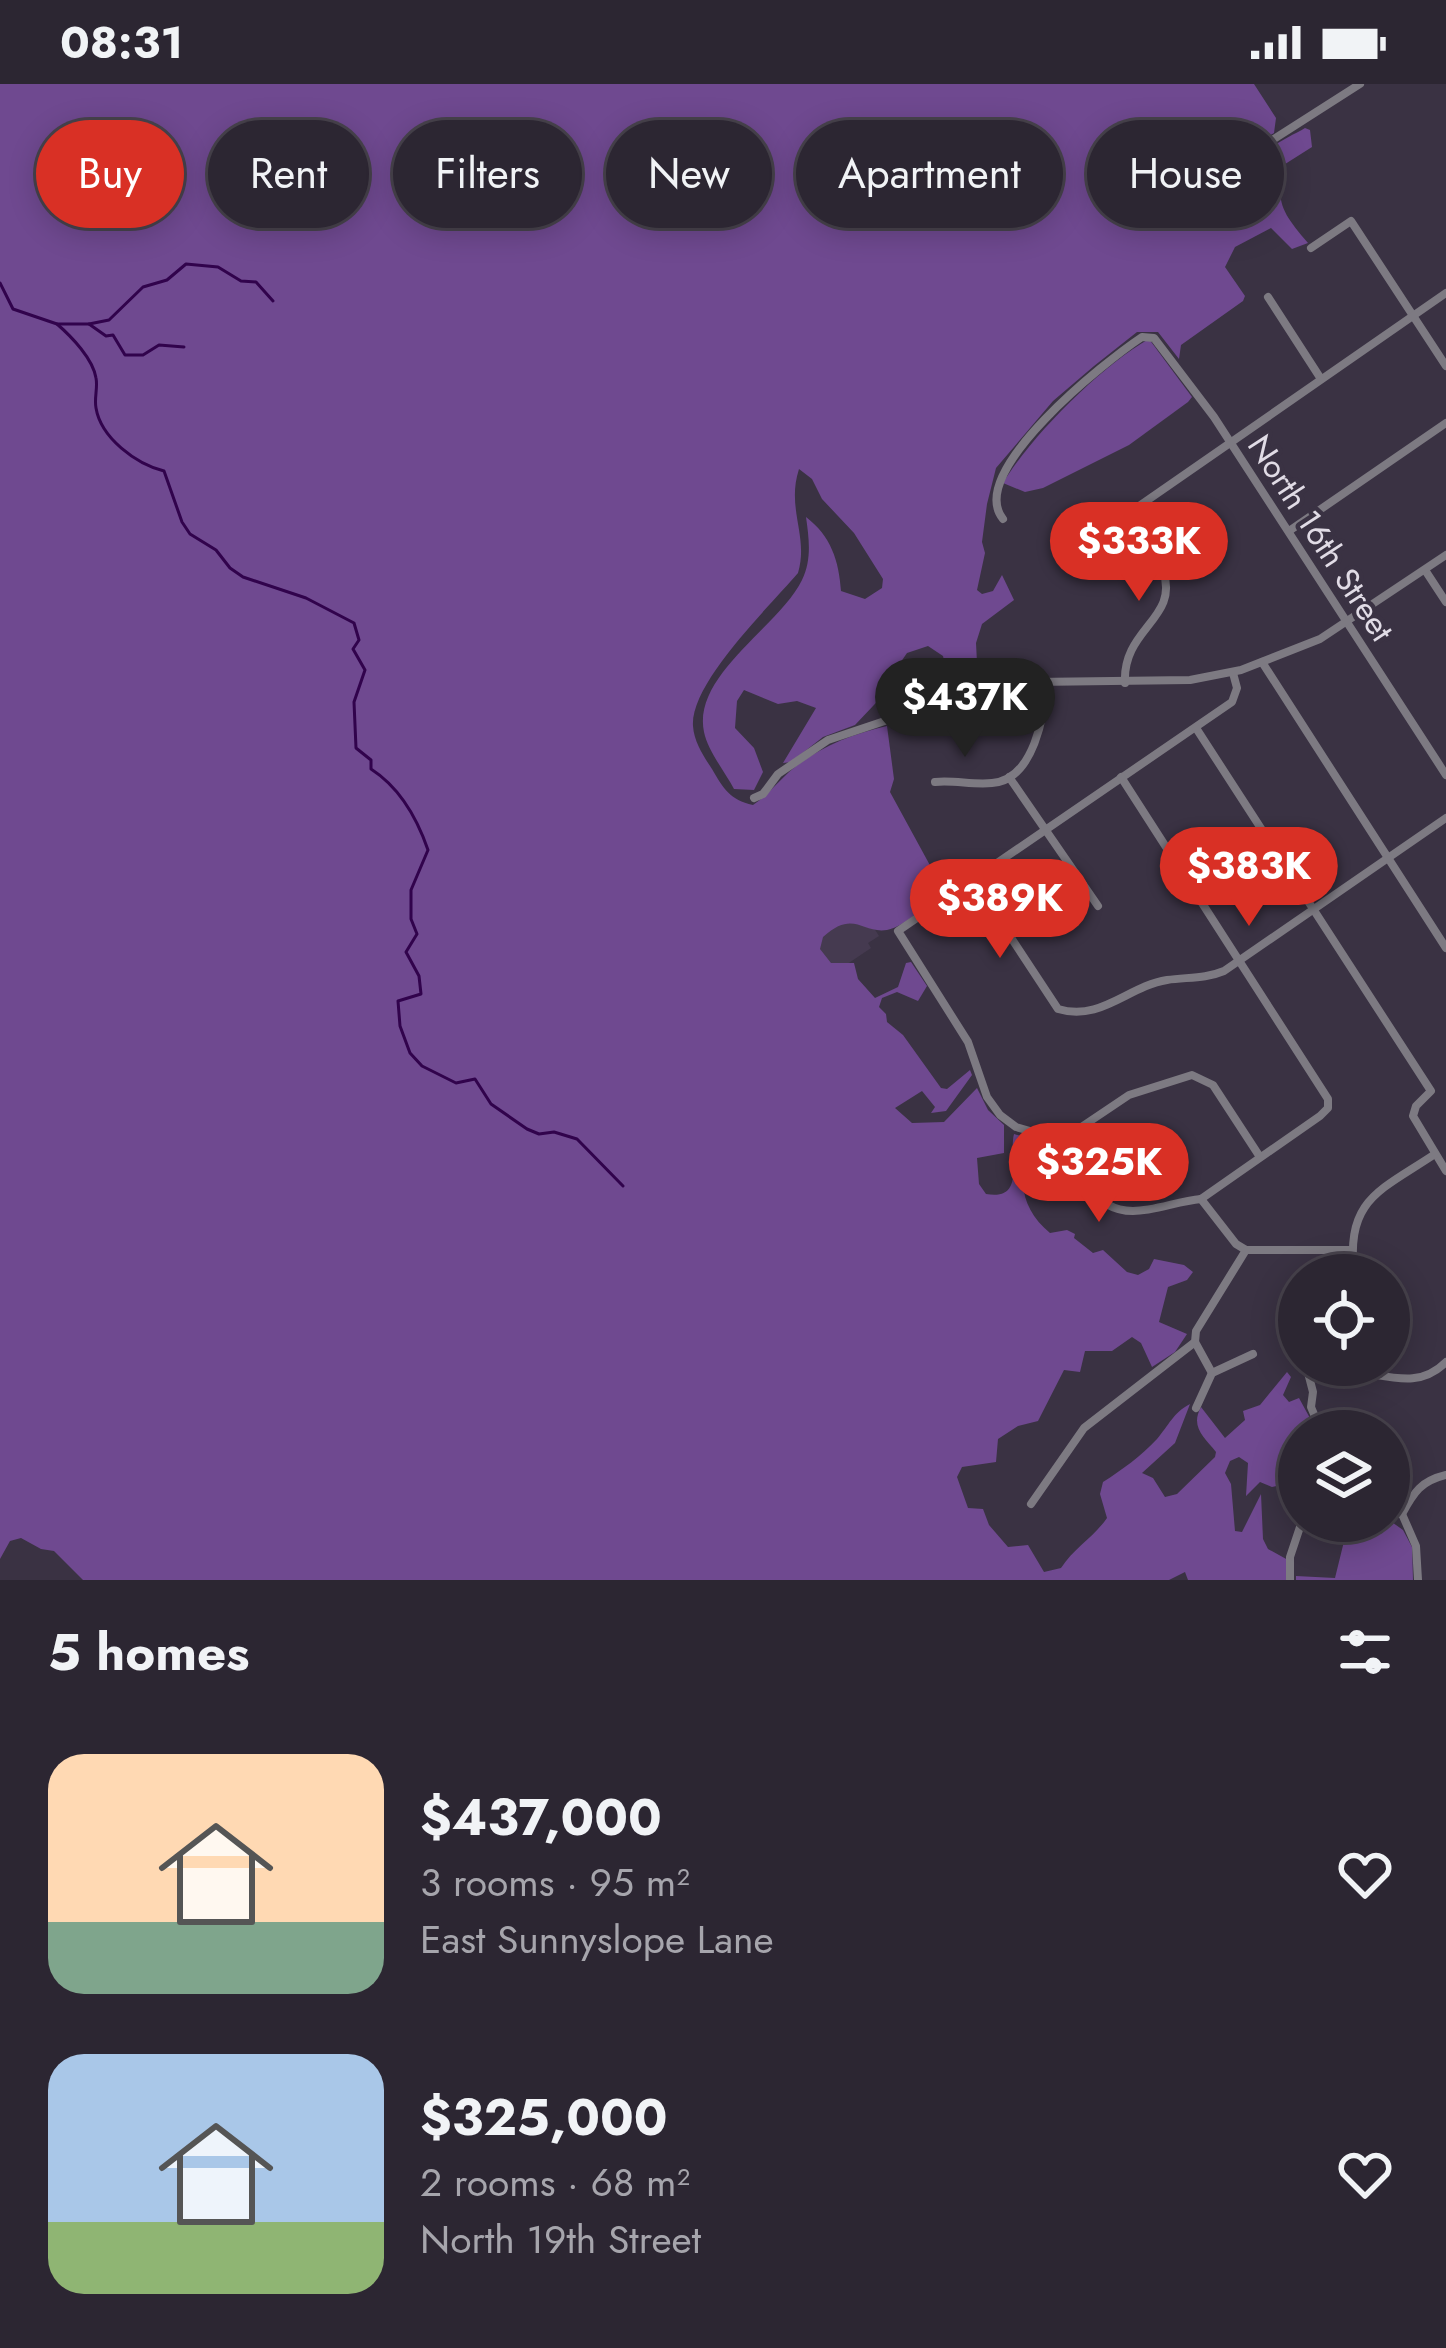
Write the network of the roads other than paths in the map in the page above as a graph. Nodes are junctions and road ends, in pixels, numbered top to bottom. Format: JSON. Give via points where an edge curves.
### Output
{"nodes":[{"id":1,"x":1360,"y":84,"type":"edge"},
{"id":2,"x":1284,"y":133,"type":"edge"},
{"id":3,"x":1311,"y":248,"type":"dead end"},
{"id":4,"x":1446,"y":293,"type":"edge"},
{"id":5,"x":1268,"y":297,"type":"dead end"},
{"id":6,"x":1413,"y":316,"type":"junction"},
{"id":7,"x":1446,"y":366,"type":"edge"},
{"id":8,"x":1322,"y":379,"type":"junction"},
{"id":9,"x":1446,"y":423,"type":"edge"},
{"id":10,"x":1230,"y":442,"type":"junction"},
{"id":11,"x":1003,"y":519,"type":"dead end"},
{"id":12,"x":1288,"y":531,"type":"junction"},
{"id":13,"x":1446,"y":555,"type":"edge"},
{"id":14,"x":1425,"y":570,"type":"junction"},
{"id":15,"x":1446,"y":602,"type":"edge"},
{"id":16,"x":1347,"y":623,"type":"junction"},
{"id":17,"x":1262,"y":662,"type":"junction"},
{"id":18,"x":1233,"y":673,"type":"junction"},
{"id":19,"x":1046,"y":682,"type":"junction"},
{"id":20,"x":1125,"y":682,"type":"junction"},
{"id":21,"x":1196,"y":728,"type":"junction"},
{"id":22,"x":1446,"y":775,"type":"edge"},
{"id":23,"x":1009,"y":777,"type":"junction"},
{"id":24,"x":1121,"y":777,"type":"junction"},
{"id":25,"x":935,"y":782,"type":"dead end"},
{"id":26,"x":754,"y":798,"type":"dead end"},
{"id":27,"x":1446,"y":818,"type":"edge"},
{"id":28,"x":1046,"y":829,"type":"junction"},
{"id":29,"x":1388,"y":858,"type":"junction"},
{"id":30,"x":974,"y":880,"type":"junction"},
{"id":31,"x":1098,"y":905,"type":"dead end"},
{"id":32,"x":1314,"y":910,"type":"junction"},
{"id":33,"x":1446,"y":948,"type":"edge"},
{"id":34,"x":1240,"y":961,"type":"junction"},
{"id":35,"x":1442,"y":1086,"type":"dead end"},
{"id":36,"x":1431,"y":1091,"type":"junction"},
{"id":37,"x":1071,"y":1134,"type":"junction"},
{"id":38,"x":1435,"y":1154,"type":"junction"},
{"id":39,"x":1260,"y":1157,"type":"junction"},
{"id":40,"x":1446,"y":1172,"type":"edge"},
{"id":41,"x":1201,"y":1199,"type":"junction"},
{"id":42,"x":1246,"y":1250,"type":"junction"},
{"id":43,"x":1352,"y":1250,"type":"junction"},
{"id":44,"x":1352,"y":1254,"type":"edge"},
{"id":45,"x":1195,"y":1342,"type":"junction"},
{"id":46,"x":1253,"y":1354,"type":"dead end"},
{"id":47,"x":1446,"y":1362,"type":"edge"},
{"id":48,"x":1212,"y":1373,"type":"junction"},
{"id":49,"x":1410,"y":1379,"type":"edge"},
{"id":50,"x":1196,"y":1408,"type":"dead end"},
{"id":51,"x":1446,"y":1475,"type":"edge"},
{"id":52,"x":1410,"y":1499,"type":"edge"},
{"id":53,"x":1031,"y":1504,"type":"dead end"},
{"id":54,"x":1410,"y":1532,"type":"edge"},
{"id":55,"x":1295,"y":1542,"type":"edge"},
{"id":56,"x":1290,"y":1580,"type":"edge"},
{"id":57,"x":1418,"y":1580,"type":"edge"}],
"edges":[{"from":1,"to":2,"type":"street"},
{"from":3,"to":6,"type":"street","via":[[1351,221]]},
{"from":4,"to":6,"type":"street"},
{"from":5,"to":8,"type":"street"},
{"from":6,"to":7,"type":"street"},
{"from":6,"to":8,"type":"street"},
{"from":8,"to":10,"type":"street"},
{"from":9,"to":12,"type":"street"},
{"from":10,"to":11,"type":"street","name":"North 16th Street","via":[[1148,335],[1082,381],[1010,461],[995,494]]},
{"from":10,"to":12,"type":"street","name":"North 16th Street"},
{"from":10,"to":20,"type":"street","via":[[1130,513],[1166,587],[1156,618],[1132,643]]},
{"from":12,"to":16,"type":"street","name":"North 16th Street"},
{"from":13,"to":14,"type":"street"},
{"from":14,"to":15,"type":"street"},
{"from":14,"to":16,"type":"street"},
{"from":16,"to":17,"type":"street"},
{"from":16,"to":22,"type":"street","name":"North 16th Street"},
{"from":17,"to":18,"type":"street"},
{"from":17,"to":29,"type":"street"},
{"from":18,"to":20,"type":"street"},
{"from":18,"to":21,"type":"street","via":[[1236,697]]},
{"from":19,"to":20,"type":"street"},
{"from":19,"to":23,"type":"street","via":[[1039,736]]},
{"from":19,"to":26,"type":"street","via":[[982,689],[828,740]]},
{"from":21,"to":24,"type":"street"},
{"from":21,"to":32,"type":"street"},
{"from":23,"to":25,"type":"street"},
{"from":23,"to":28,"type":"street"},
{"from":24,"to":28,"type":"street"},
{"from":24,"to":34,"type":"street"},
{"from":27,"to":29,"type":"street"},
{"from":28,"to":30,"type":"street"},
{"from":28,"to":31,"type":"street"},
{"from":29,"to":32,"type":"street"},
{"from":29,"to":33,"type":"street"},
{"from":30,"to":34,"type":"street","via":[[1060,1011],[1095,1010]]},
{"from":30,"to":37,"type":"street","via":[[898,932],[968,1042],[994,1108],[1029,1132]]},
{"from":32,"to":34,"type":"street"},
{"from":32,"to":36,"type":"street"},
{"from":34,"to":39,"type":"street","via":[[1329,1104]]},
{"from":35,"to":36,"type":"street"},
{"from":36,"to":38,"type":"street","via":[[1413,1116]]},
{"from":37,"to":39,"type":"street","via":[[1129,1095],[1192,1075],[1213,1085]]},
{"from":37,"to":41,"type":"street","via":[[1080,1171],[1112,1207],[1138,1211]]},
{"from":38,"to":40,"type":"street"},
{"from":38,"to":43,"type":"street","via":[[1364,1205]]},
{"from":39,"to":41,"type":"street"},
{"from":41,"to":42,"type":"street"},
{"from":42,"to":43,"type":"street"},
{"from":42,"to":45,"type":"street"},
{"from":43,"to":44,"type":"street"},
{"from":45,"to":48,"type":"street"},
{"from":45,"to":53,"type":"street","via":[[1084,1428]]},
{"from":46,"to":48,"type":"street"},
{"from":47,"to":49,"type":"street"},
{"from":48,"to":50,"type":"street"},
{"from":51,"to":52,"type":"street","via":[[1426,1480]]},
{"from":54,"to":57,"type":"street"},
{"from":55,"to":56,"type":"street"}]}
